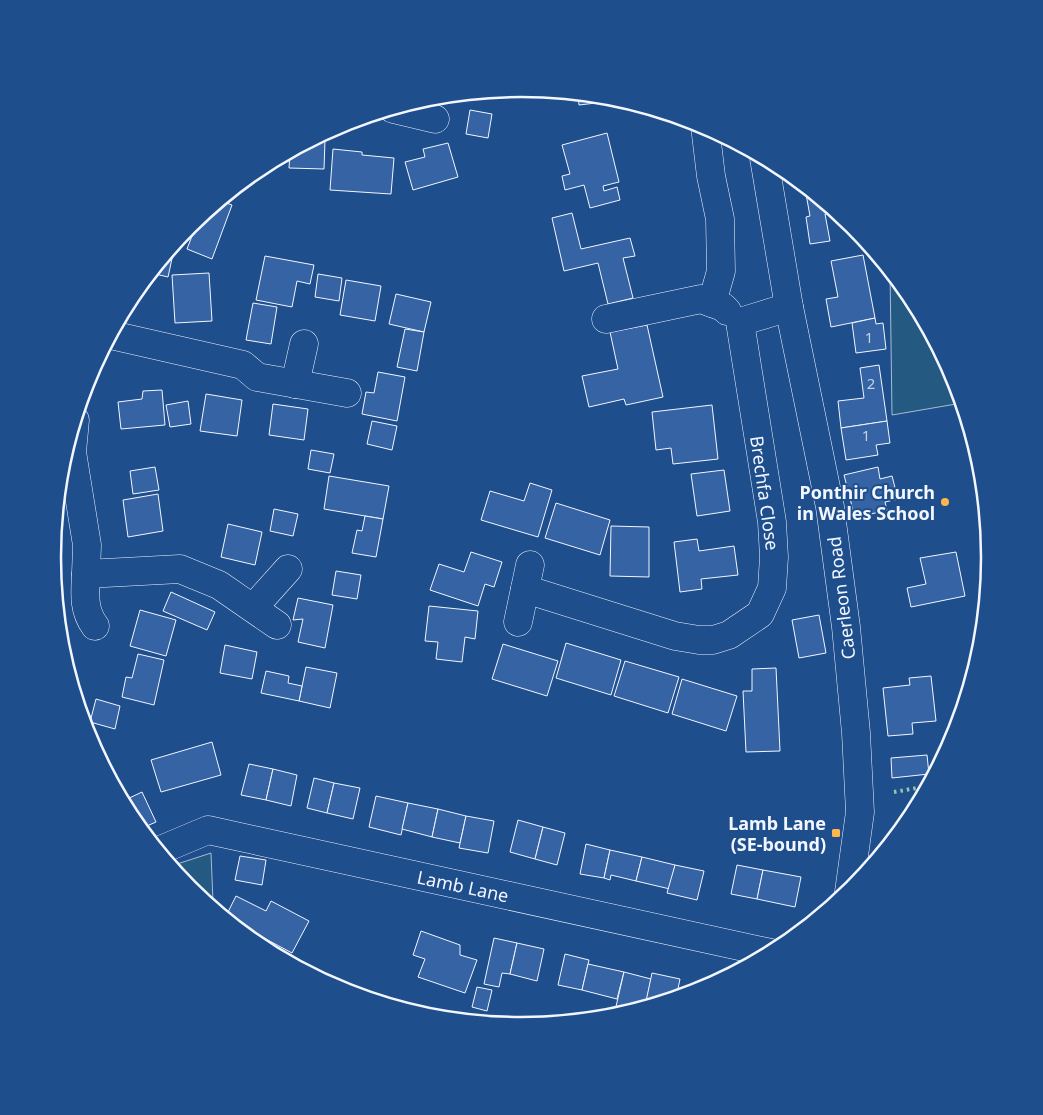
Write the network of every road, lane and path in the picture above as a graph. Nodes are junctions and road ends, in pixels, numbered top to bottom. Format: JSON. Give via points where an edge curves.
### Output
{"nodes":[{"id":1,"x":406,"y":112,"type":"edge"},
{"id":2,"x":435,"y":119,"type":"dead end"},
{"id":3,"x":706,"y":136,"type":"edge"},
{"id":4,"x":766,"y":168,"type":"edge"},
{"id":5,"x":712,"y":303,"type":"junction"},
{"id":6,"x":789,"y":307,"type":"junction"},
{"id":7,"x":606,"y":319,"type":"dead end"},
{"id":8,"x":740,"y":322,"type":"junction"},
{"id":9,"x":118,"y":337,"type":"edge"},
{"id":10,"x":304,"y":344,"type":"dead end"},
{"id":11,"x":294,"y":384,"type":"junction"},
{"id":12,"x":347,"y":393,"type":"dead end"},
{"id":13,"x":71,"y":463,"type":"edge"},
{"id":14,"x":288,"y":569,"type":"dead end"},
{"id":15,"x":86,"y":574,"type":"junction"},
{"id":16,"x":253,"y":608,"type":"junction"},
{"id":17,"x":518,"y":622,"type":"dead end"},
{"id":18,"x":277,"y":625,"type":"dead end"},
{"id":19,"x":95,"y":626,"type":"dead end"},
{"id":20,"x":164,"y":848,"type":"edge"},
{"id":21,"x":851,"y":879,"type":"edge"},
{"id":22,"x":760,"y":951,"type":"edge"}],
"edges":[{"from":1,"to":2,"type":"street"},
{"from":3,"to":5,"type":"street","via":[[720,219],[721,271]]},
{"from":4,"to":6,"type":"street","name":"Caerleon Road"},
{"from":5,"to":7,"type":"street","via":[[701,299]]},
{"from":5,"to":8,"type":"street","via":[[723,307]]},
{"from":6,"to":8,"type":"street"},
{"from":6,"to":21,"type":"street","name":"Caerleon Road","via":[[830,507],[847,637],[860,812]]},
{"from":8,"to":17,"type":"street","name":"Brechfa Close","via":[[772,522],[772,588],[760,614],[729,635],[699,640],[675,636],[527,577]]},
{"from":9,"to":11,"type":"street","via":[[243,365],[257,377]]},
{"from":10,"to":11,"type":"street"},
{"from":11,"to":12,"type":"street"},
{"from":13,"to":15,"type":"street","via":[[87,545]]},
{"from":14,"to":16,"type":"street"},
{"from":15,"to":16,"type":"street","via":[[180,569],[219,585]]},
{"from":15,"to":19,"type":"street","via":[[85,602]]},
{"from":16,"to":18,"type":"street"},
{"from":20,"to":22,"type":"street","name":"Lamb Lane","via":[[208,830]]}]}
